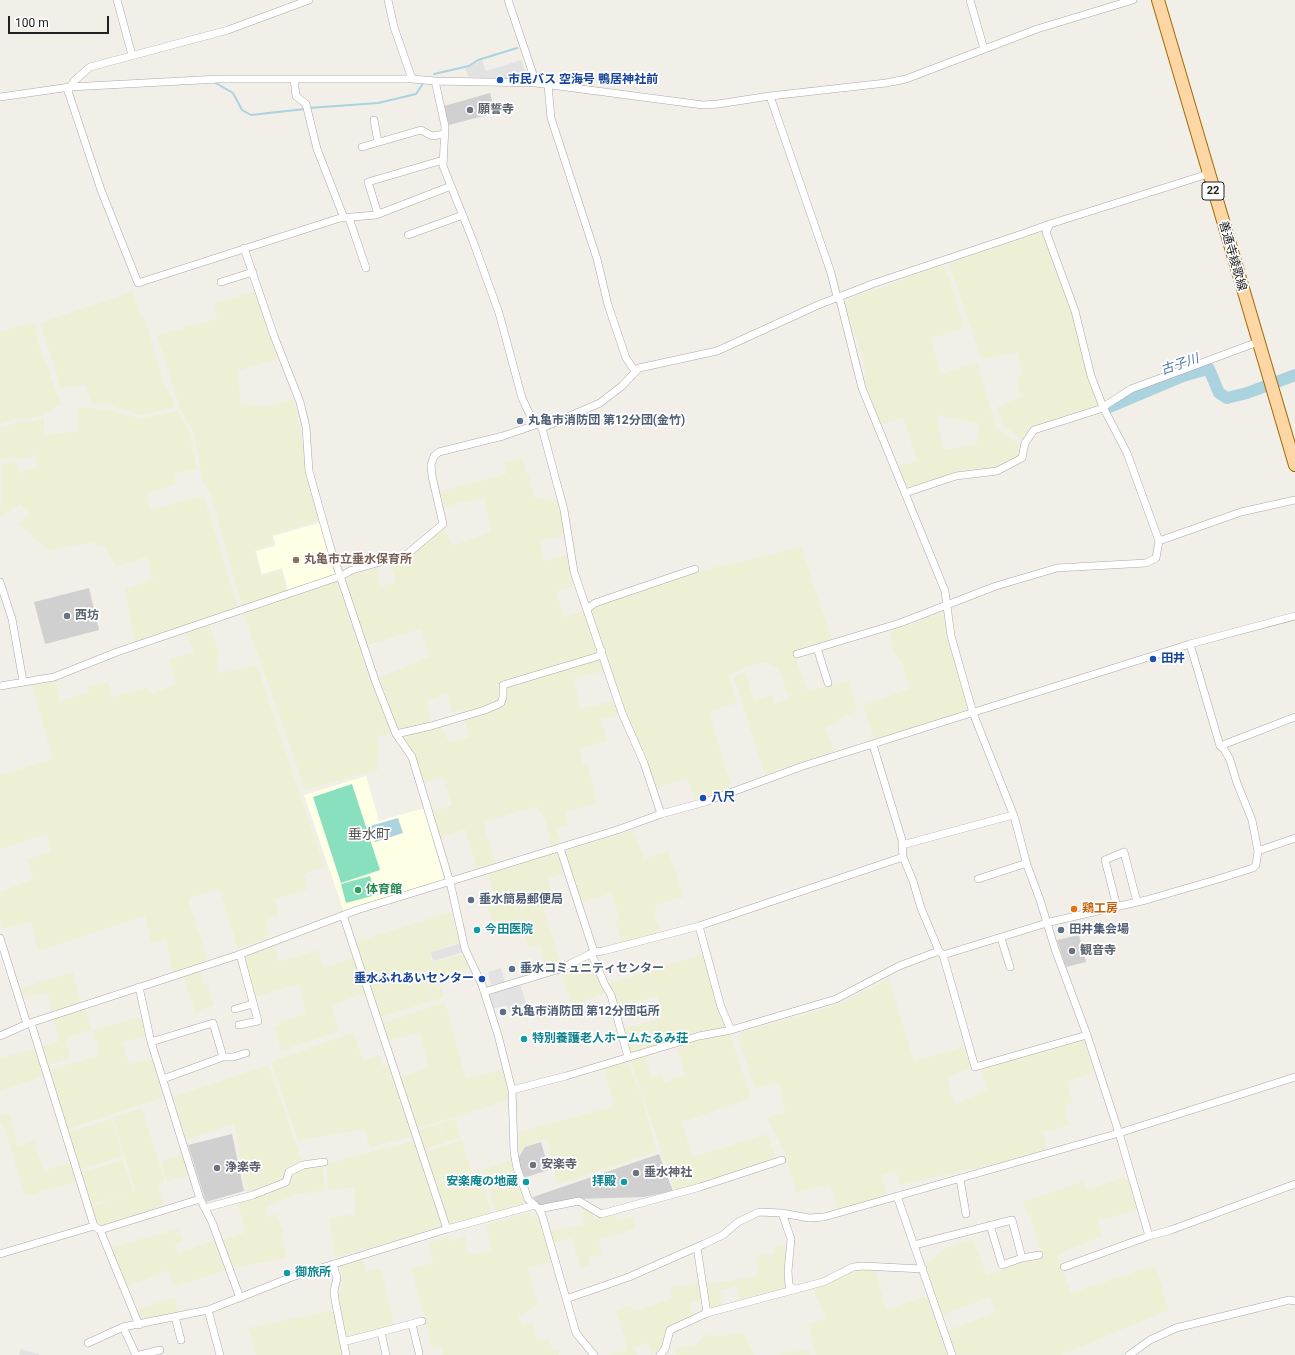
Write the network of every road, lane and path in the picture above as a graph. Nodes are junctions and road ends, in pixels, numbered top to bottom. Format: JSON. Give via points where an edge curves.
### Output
{"nodes":[{"id":1,"x":117,"y":0,"type":"edge"},
{"id":2,"x":310,"y":0,"type":"edge"},
{"id":3,"x":388,"y":0,"type":"edge"},
{"id":4,"x":508,"y":0,"type":"edge"},
{"id":5,"x":970,"y":0,"type":"edge"},
{"id":6,"x":1133,"y":0,"type":"edge"},
{"id":7,"x":1158,"y":0,"type":"edge"},
{"id":8,"x":984,"y":49,"type":"junction"},
{"id":9,"x":132,"y":55,"type":"junction"},
{"id":10,"x":294,"y":79,"type":"junction"},
{"id":11,"x":412,"y":79,"type":"junction"},
{"id":12,"x":435,"y":81,"type":"junction"},
{"id":13,"x":536,"y":84,"type":"junction"},
{"id":14,"x":548,"y":85,"type":"junction"},
{"id":15,"x":69,"y":89,"type":"junction"},
{"id":16,"x":770,"y":96,"type":"junction"},
{"id":17,"x":0,"y":97,"type":"edge"},
{"id":18,"x":374,"y":120,"type":"dead end"},
{"id":19,"x":445,"y":134,"type":"junction"},
{"id":20,"x":378,"y":142,"type":"junction"},
{"id":21,"x":362,"y":147,"type":"dead end"},
{"id":22,"x":443,"y":160,"type":"junction"},
{"id":23,"x":1210,"y":175,"type":"junction"},
{"id":24,"x":451,"y":186,"type":"junction"},
{"id":25,"x":378,"y":214,"type":"junction"},
{"id":26,"x":463,"y":215,"type":"junction"},
{"id":27,"x":347,"y":218,"type":"junction"},
{"id":28,"x":1050,"y":224,"type":"junction"},
{"id":29,"x":408,"y":235,"type":"dead end"},
{"id":30,"x":244,"y":248,"type":"junction"},
{"id":31,"x":366,"y":268,"type":"dead end"},
{"id":32,"x":253,"y":272,"type":"junction"},
{"id":33,"x":221,"y":282,"type":"dead end"},
{"id":34,"x":838,"y":297,"type":"junction"},
{"id":35,"x":1258,"y":342,"type":"junction"},
{"id":36,"x":635,"y":371,"type":"junction"},
{"id":37,"x":1103,"y":407,"type":"junction"},
{"id":38,"x":540,"y":426,"type":"junction"},
{"id":39,"x":1295,"y":465,"type":"edge"},
{"id":40,"x":905,"y":493,"type":"junction"},
{"id":41,"x":1295,"y":500,"type":"edge"},
{"id":42,"x":1159,"y":541,"type":"junction"},
{"id":43,"x":695,"y":569,"type":"dead end"},
{"id":44,"x":341,"y":576,"type":"junction"},
{"id":45,"x":0,"y":582,"type":"edge"},
{"id":46,"x":947,"y":605,"type":"junction"},
{"id":47,"x":587,"y":609,"type":"junction"},
{"id":48,"x":1295,"y":616,"type":"edge"},
{"id":49,"x":1190,"y":644,"type":"junction"},
{"id":50,"x":817,"y":648,"type":"junction"},
{"id":51,"x":602,"y":651,"type":"junction"},
{"id":52,"x":797,"y":654,"type":"dead end"},
{"id":53,"x":23,"y":681,"type":"junction"},
{"id":54,"x":828,"y":683,"type":"dead end"},
{"id":55,"x":0,"y":686,"type":"edge"},
{"id":56,"x":974,"y":713,"type":"junction"},
{"id":57,"x":1295,"y":717,"type":"edge"},
{"id":58,"x":396,"y":734,"type":"junction"},
{"id":59,"x":873,"y":745,"type":"junction"},
{"id":60,"x":1220,"y":746,"type":"junction"},
{"id":61,"x":661,"y":814,"type":"junction"},
{"id":62,"x":1013,"y":815,"type":"junction"},
{"id":63,"x":1295,"y":838,"type":"edge"},
{"id":64,"x":902,"y":845,"type":"junction"},
{"id":65,"x":560,"y":848,"type":"junction"},
{"id":66,"x":1258,"y":851,"type":"junction"},
{"id":67,"x":903,"y":857,"type":"junction"},
{"id":68,"x":1027,"y":863,"type":"junction"},
{"id":69,"x":978,"y":879,"type":"dead end"},
{"id":70,"x":450,"y":882,"type":"junction"},
{"id":71,"x":1137,"y":902,"type":"junction"},
{"id":72,"x":1117,"y":907,"type":"junction"},
{"id":73,"x":343,"y":915,"type":"junction"},
{"id":74,"x":1047,"y":923,"type":"junction"},
{"id":75,"x":699,"y":926,"type":"junction"},
{"id":76,"x":0,"y":938,"type":"edge"},
{"id":77,"x":1001,"y":938,"type":"junction"},
{"id":78,"x":592,"y":952,"type":"junction"},
{"id":79,"x":941,"y":953,"type":"junction"},
{"id":80,"x":240,"y":954,"type":"junction"},
{"id":81,"x":1010,"y":968,"type":"dead end"},
{"id":82,"x":139,"y":987,"type":"junction"},
{"id":83,"x":484,"y":992,"type":"junction"},
{"id":84,"x":253,"y":1004,"type":"junction"},
{"id":85,"x":235,"y":1009,"type":"dead end"},
{"id":86,"x":29,"y":1023,"type":"junction"},
{"id":87,"x":240,"y":1025,"type":"dead end"},
{"id":88,"x":731,"y":1030,"type":"junction"},
{"id":89,"x":1087,"y":1035,"type":"junction"},
{"id":90,"x":0,"y":1036,"type":"edge"},
{"id":91,"x":151,"y":1042,"type":"junction"},
{"id":92,"x":246,"y":1053,"type":"dead end"},
{"id":93,"x":223,"y":1057,"type":"junction"},
{"id":94,"x":628,"y":1058,"type":"junction"},
{"id":95,"x":1295,"y":1077,"type":"edge"},
{"id":96,"x":163,"y":1079,"type":"junction"},
{"id":97,"x":512,"y":1090,"type":"junction"},
{"id":98,"x":1119,"y":1133,"type":"junction"},
{"id":99,"x":782,"y":1160,"type":"dead end"},
{"id":100,"x":324,"y":1162,"type":"dead end"},
{"id":101,"x":960,"y":1179,"type":"junction"},
{"id":102,"x":1295,"y":1184,"type":"edge"},
{"id":103,"x":897,"y":1196,"type":"junction"},
{"id":104,"x":200,"y":1199,"type":"junction"},
{"id":105,"x":537,"y":1207,"type":"junction"},
{"id":106,"x":205,"y":1208,"type":"junction"},
{"id":107,"x":782,"y":1213,"type":"junction"},
{"id":108,"x":966,"y":1214,"type":"dead end"},
{"id":109,"x":990,"y":1225,"type":"junction"},
{"id":110,"x":97,"y":1228,"type":"junction"},
{"id":111,"x":447,"y":1229,"type":"junction"},
{"id":112,"x":1149,"y":1236,"type":"junction"},
{"id":113,"x":914,"y":1245,"type":"junction"},
{"id":114,"x":697,"y":1247,"type":"junction"},
{"id":115,"x":0,"y":1254,"type":"edge"},
{"id":116,"x":1039,"y":1255,"type":"dead end"},
{"id":117,"x":1022,"y":1258,"type":"junction"},
{"id":118,"x":333,"y":1264,"type":"junction"},
{"id":119,"x":1064,"y":1267,"type":"dead end"},
{"id":120,"x":923,"y":1269,"type":"junction"},
{"id":121,"x":795,"y":1289,"type":"junction"},
{"id":122,"x":240,"y":1298,"type":"junction"},
{"id":123,"x":566,"y":1299,"type":"junction"},
{"id":124,"x":1295,"y":1301,"type":"edge"},
{"id":125,"x":208,"y":1310,"type":"junction"},
{"id":126,"x":707,"y":1313,"type":"junction"},
{"id":127,"x":175,"y":1317,"type":"junction"},
{"id":128,"x":422,"y":1321,"type":"dead end"},
{"id":129,"x":412,"y":1324,"type":"junction"},
{"id":130,"x":139,"y":1325,"type":"junction"},
{"id":131,"x":123,"y":1327,"type":"junction"},
{"id":132,"x":381,"y":1332,"type":"junction"},
{"id":133,"x":181,"y":1340,"type":"dead end"},
{"id":134,"x":342,"y":1342,"type":"junction"},
{"id":135,"x":88,"y":1343,"type":"dead end"},
{"id":136,"x":160,"y":1350,"type":"dead end"},
{"id":137,"x":419,"y":1353,"type":"dead end"},
{"id":138,"x":1131,"y":1354,"type":"edge"},
{"id":139,"x":136,"y":1355,"type":"edge"},
{"id":140,"x":140,"y":1355,"type":"edge"},
{"id":141,"x":220,"y":1355,"type":"edge"},
{"id":142,"x":346,"y":1355,"type":"edge"},
{"id":143,"x":386,"y":1355,"type":"edge"},
{"id":144,"x":594,"y":1355,"type":"edge"},
{"id":145,"x":660,"y":1355,"type":"edge"},
{"id":146,"x":952,"y":1355,"type":"edge"}],
"edges":[{"from":1,"to":9,"type":"street"},
{"from":2,"to":9,"type":"street","via":[[228,30]]},
{"from":3,"to":11,"type":"street","via":[[394,27]]},
{"from":4,"to":13,"type":"street"},
{"from":5,"to":8,"type":"street"},
{"from":6,"to":8,"type":"street","via":[[1037,29]]},
{"from":7,"to":23,"type":"main road","name":"善通寺綾歌線","number":"22"},
{"from":8,"to":16,"type":"street","via":[[906,79]]},
{"from":9,"to":15,"type":"street","via":[[90,68],[74,81]]},
{"from":10,"to":11,"type":"street"},
{"from":10,"to":15,"type":"street","via":[[219,79]]},
{"from":10,"to":27,"type":"street","via":[[296,96],[306,104],[317,149]]},
{"from":11,"to":12,"type":"street"},
{"from":12,"to":13,"type":"street"},
{"from":12,"to":19,"type":"street"},
{"from":13,"to":14,"type":"street"},
{"from":14,"to":16,"type":"street","via":[[703,105]]},
{"from":14,"to":36,"type":"street","via":[[551,118],[608,305],[626,358]]},
{"from":15,"to":17,"type":"street"},
{"from":15,"to":30,"type":"street","via":[[101,190],[138,283]]},
{"from":16,"to":34,"type":"street"},
{"from":18,"to":20,"type":"street"},
{"from":19,"to":20,"type":"street","via":[[432,136],[421,130]]},
{"from":19,"to":22,"type":"street"},
{"from":20,"to":21,"type":"street"},
{"from":22,"to":24,"type":"street"},
{"from":22,"to":25,"type":"street","via":[[368,182]]},
{"from":23,"to":28,"type":"street"},
{"from":23,"to":35,"type":"main road","name":"善通寺綾歌線","number":"22"},
{"from":24,"to":25,"type":"street"},
{"from":24,"to":26,"type":"street"},
{"from":25,"to":27,"type":"street"},
{"from":26,"to":29,"type":"street"},
{"from":26,"to":38,"type":"street","via":[[499,313],[522,398]]},
{"from":27,"to":30,"type":"street"},
{"from":27,"to":31,"type":"street"},
{"from":28,"to":34,"type":"street"},
{"from":28,"to":37,"type":"street","via":[[1046,232],[1075,311],[1091,376]]},
{"from":30,"to":32,"type":"street"},
{"from":32,"to":33,"type":"street"},
{"from":32,"to":44,"type":"street","via":[[274,336],[300,402],[306,427],[309,471]]},
{"from":34,"to":36,"type":"street","via":[[717,351]]},
{"from":34,"to":40,"type":"street","via":[[862,388]]},
{"from":35,"to":37,"type":"street","via":[[1131,389]]},
{"from":35,"to":39,"type":"main road","name":"善通寺綾歌線","number":"22"},
{"from":36,"to":38,"type":"street","via":[[622,386],[600,403]]},
{"from":37,"to":40,"type":"street","via":[[1034,430],[1025,443],[1022,458],[998,471],[956,476]]},
{"from":37,"to":42,"type":"street","via":[[1127,454]]},
{"from":38,"to":44,"type":"street","via":[[439,452],[434,456],[432,476],[442,524],[406,555],[352,570]]},
{"from":38,"to":47,"type":"street","via":[[564,510],[574,572]]},
{"from":40,"to":46,"type":"street","via":[[945,591]]},
{"from":41,"to":42,"type":"street","via":[[1241,512]]},
{"from":42,"to":46,"type":"street","via":[[1156,558],[1146,563],[1057,568],[996,586]]},
{"from":43,"to":47,"type":"street","via":[[595,603]]},
{"from":44,"to":53,"type":"street","via":[[117,652],[54,677]]},
{"from":44,"to":58,"type":"street","via":[[376,683]]},
{"from":45,"to":53,"type":"street","via":[[12,619]]},
{"from":46,"to":50,"type":"street","via":[[900,623]]},
{"from":46,"to":56,"type":"street","via":[[951,636]]},
{"from":47,"to":51,"type":"street"},
{"from":48,"to":49,"type":"street"},
{"from":49,"to":56,"type":"street"},
{"from":49,"to":60,"type":"street"},
{"from":50,"to":52,"type":"street"},
{"from":50,"to":54,"type":"street"},
{"from":51,"to":58,"type":"street","via":[[599,656],[503,685],[501,703],[431,726]]},
{"from":51,"to":61,"type":"street","via":[[622,713],[644,763]]},
{"from":53,"to":55,"type":"street"},
{"from":56,"to":59,"type":"street"},
{"from":56,"to":62,"type":"street"},
{"from":57,"to":60,"type":"street"},
{"from":58,"to":70,"type":"street","via":[[412,757]]},
{"from":59,"to":61,"type":"street","via":[[802,766],[705,802]]},
{"from":59,"to":64,"type":"street"},
{"from":60,"to":66,"type":"street","via":[[1230,760],[1236,783],[1252,820]]},
{"from":61,"to":65,"type":"street"},
{"from":62,"to":64,"type":"street"},
{"from":62,"to":68,"type":"street"},
{"from":63,"to":66,"type":"street"},
{"from":64,"to":67,"type":"street"},
{"from":65,"to":70,"type":"street"},
{"from":65,"to":78,"type":"street"},
{"from":66,"to":71,"type":"street","via":[[1256,865],[1253,868]]},
{"from":67,"to":75,"type":"street"},
{"from":67,"to":79,"type":"street"},
{"from":68,"to":69,"type":"street"},
{"from":68,"to":74,"type":"street"},
{"from":70,"to":73,"type":"street"},
{"from":70,"to":83,"type":"street","via":[[465,949]]},
{"from":71,"to":72,"type":"street"},
{"from":71,"to":72,"type":"street","via":[[1124,852],[1105,860]]},
{"from":72,"to":74,"type":"street"},
{"from":73,"to":80,"type":"street"},
{"from":73,"to":111,"type":"street"},
{"from":74,"to":77,"type":"street"},
{"from":74,"to":89,"type":"street"},
{"from":75,"to":78,"type":"street"},
{"from":75,"to":88,"type":"street","via":[[721,1007]]},
{"from":76,"to":86,"type":"street"},
{"from":77,"to":79,"type":"street"},
{"from":77,"to":81,"type":"street"},
{"from":78,"to":83,"type":"street","via":[[560,968]]},
{"from":78,"to":94,"type":"street","via":[[604,985],[611,996]]},
{"from":79,"to":88,"type":"street","via":[[899,966],[836,999]]},
{"from":79,"to":89,"type":"street","via":[[975,1067]]},
{"from":80,"to":82,"type":"street"},
{"from":80,"to":84,"type":"street"},
{"from":82,"to":86,"type":"street"},
{"from":82,"to":91,"type":"street"},
{"from":83,"to":97,"type":"street"},
{"from":84,"to":85,"type":"street"},
{"from":84,"to":87,"type":"street","via":[[258,1021]]},
{"from":86,"to":90,"type":"street"},
{"from":86,"to":110,"type":"street"},
{"from":88,"to":94,"type":"street","via":[[699,1036]]},
{"from":89,"to":98,"type":"street"},
{"from":91,"to":93,"type":"street","via":[[213,1023]]},
{"from":91,"to":96,"type":"street"},
{"from":92,"to":93,"type":"street"},
{"from":93,"to":96,"type":"street"},
{"from":94,"to":97,"type":"street"},
{"from":95,"to":98,"type":"street"},
{"from":96,"to":104,"type":"street"},
{"from":97,"to":105,"type":"street","via":[[517,1168],[528,1199]]},
{"from":98,"to":101,"type":"street"},
{"from":98,"to":112,"type":"street"},
{"from":99,"to":105,"type":"street","via":[[700,1187],[601,1214],[579,1201]]},
{"from":100,"to":106,"type":"street","via":[[288,1172],[286,1182],[253,1195]]},
{"from":101,"to":103,"type":"street"},
{"from":101,"to":108,"type":"street"},
{"from":102,"to":112,"type":"street","via":[[1172,1230]]},
{"from":103,"to":107,"type":"street","via":[[824,1217],[809,1218]]},
{"from":103,"to":113,"type":"street"},
{"from":104,"to":106,"type":"street"},
{"from":104,"to":110,"type":"street"},
{"from":105,"to":111,"type":"street"},
{"from":105,"to":123,"type":"street"},
{"from":106,"to":122,"type":"street"},
{"from":107,"to":114,"type":"street","via":[[759,1212],[738,1222],[724,1235]]},
{"from":107,"to":121,"type":"street","via":[[791,1238],[789,1286]]},
{"from":109,"to":113,"type":"street"},
{"from":109,"to":117,"type":"street","via":[[1012,1220]]},
{"from":109,"to":117,"type":"street","via":[[1002,1265]]},
{"from":110,"to":115,"type":"street"},
{"from":110,"to":130,"type":"street"},
{"from":111,"to":118,"type":"street"},
{"from":112,"to":119,"type":"street"},
{"from":113,"to":120,"type":"street"},
{"from":114,"to":123,"type":"street","via":[[629,1277]]},
{"from":114,"to":126,"type":"street"},
{"from":116,"to":117,"type":"street"},
{"from":118,"to":122,"type":"street"},
{"from":118,"to":134,"type":"street","via":[[337,1278],[334,1291]]},
{"from":120,"to":121,"type":"street","via":[[853,1267],[823,1282]]},
{"from":120,"to":146,"type":"street"},
{"from":121,"to":126,"type":"street"},
{"from":122,"to":125,"type":"street"},
{"from":123,"to":144,"type":"street","via":[[576,1333]]},
{"from":124,"to":138,"type":"street","via":[[1289,1300],[1176,1328],[1150,1340]]},
{"from":125,"to":127,"type":"street"},
{"from":125,"to":141,"type":"street"},
{"from":126,"to":145,"type":"street","via":[[670,1330],[665,1349]]},
{"from":127,"to":130,"type":"street"},
{"from":127,"to":133,"type":"street"},
{"from":128,"to":129,"type":"street"},
{"from":129,"to":132,"type":"street"},
{"from":129,"to":137,"type":"street"},
{"from":130,"to":131,"type":"street"},
{"from":131,"to":135,"type":"street"},
{"from":131,"to":139,"type":"street"},
{"from":132,"to":134,"type":"street"},
{"from":132,"to":143,"type":"street"},
{"from":134,"to":142,"type":"street"},
{"from":136,"to":140,"type":"street"}]}
